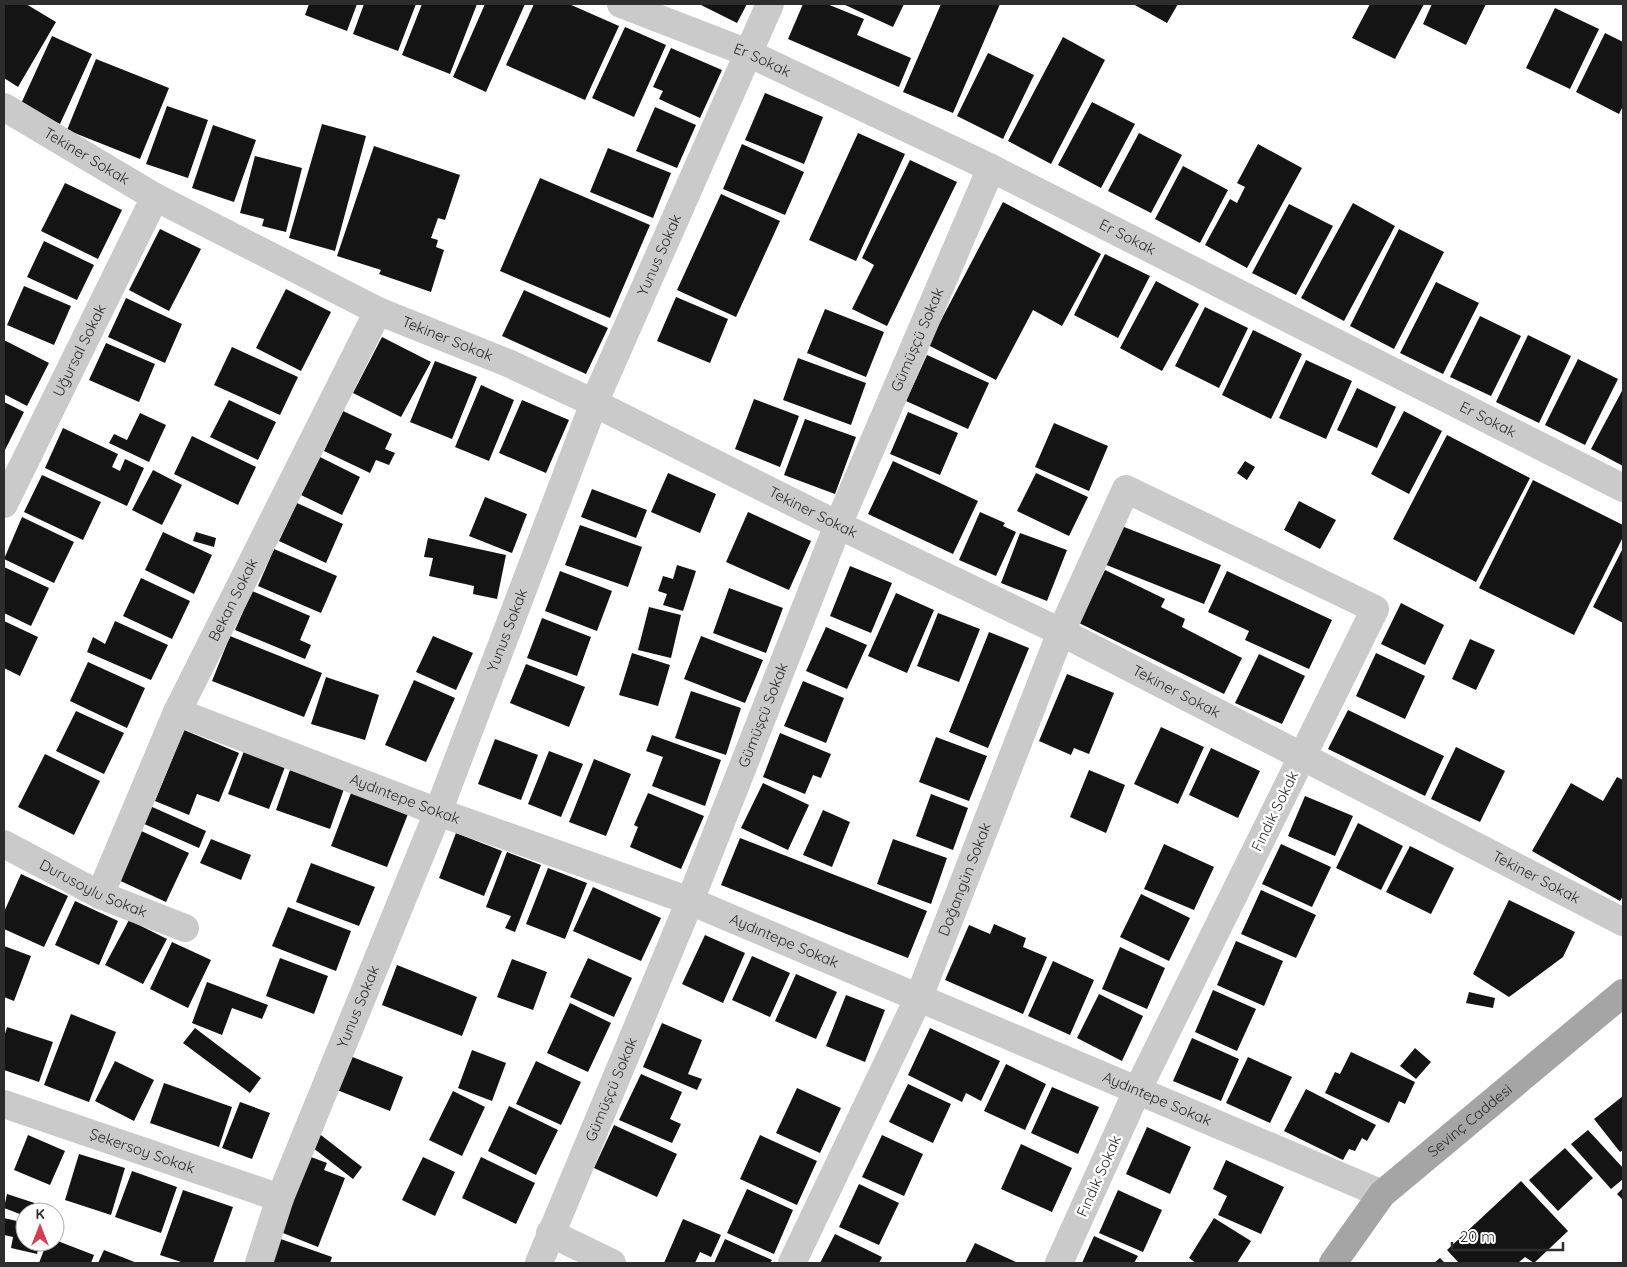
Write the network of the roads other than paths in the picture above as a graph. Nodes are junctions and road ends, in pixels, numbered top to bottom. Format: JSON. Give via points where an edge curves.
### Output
{"nodes":[{"id":1,"x":621,"y":4,"type":"edge"},
{"id":2,"x":770,"y":4,"type":"edge"},
{"id":3,"x":748,"y":53,"type":"junction"},
{"id":4,"x":4,"y":107,"type":"edge"},
{"id":5,"x":991,"y":168,"type":"junction"},
{"id":6,"x":155,"y":197,"type":"junction"},
{"id":7,"x":378,"y":311,"type":"junction"},
{"id":8,"x":594,"y":403,"type":"junction"},
{"id":9,"x":1623,"y":488,"type":"edge"},
{"id":10,"x":1126,"y":490,"type":"joint"},
{"id":11,"x":4,"y":504,"type":"edge"},
{"id":12,"x":838,"y":525,"type":"junction"},
{"id":13,"x":1061,"y":632,"type":"junction"},
{"id":14,"x":177,"y":712,"type":"junction"},
{"id":15,"x":1301,"y":757,"type":"junction"},
{"id":16,"x":438,"y":812,"type":"junction"},
{"id":17,"x":4,"y":844,"type":"edge"},
{"id":18,"x":100,"y":895,"type":"junction"},
{"id":19,"x":690,"y":901,"type":"junction"},
{"id":20,"x":1623,"y":922,"type":"edge"},
{"id":21,"x":185,"y":928,"type":"dead end"},
{"id":22,"x":1623,"y":993,"type":"edge"},
{"id":23,"x":918,"y":996,"type":"junction"},
{"id":24,"x":1137,"y":1091,"type":"junction"},
{"id":25,"x":4,"y":1104,"type":"edge"},
{"id":26,"x":1382,"y":1194,"type":"junction"},
{"id":27,"x":280,"y":1198,"type":"junction"},
{"id":28,"x":550,"y":1233,"type":"junction"},
{"id":29,"x":259,"y":1263,"type":"edge"},
{"id":30,"x":539,"y":1263,"type":"edge"},
{"id":31,"x":612,"y":1263,"type":"edge"},
{"id":32,"x":792,"y":1263,"type":"edge"},
{"id":33,"x":1059,"y":1263,"type":"edge"},
{"id":34,"x":1333,"y":1263,"type":"edge"}],
"edges":[{"from":1,"to":3,"type":"street","name":"Er Sokak"},
{"from":2,"to":3,"type":"street","name":"Yunus Sokak"},
{"from":3,"to":5,"type":"street","name":"Er Sokak"},
{"from":3,"to":8,"type":"street","name":"Yunus Sokak"},
{"from":4,"to":6,"type":"street","name":"Tekiner Sokak"},
{"from":5,"to":9,"type":"street","name":"Er Sokak"},
{"from":5,"to":12,"type":"street","name":"Gümüşçü Sokak"},
{"from":6,"to":7,"type":"street","name":"Tekiner Sokak"},
{"from":6,"to":11,"type":"street","name":"Uğursal Sokak"},
{"from":7,"to":8,"type":"street","name":"Tekiner Sokak","via":[[508,363]]},
{"from":7,"to":14,"type":"street","name":"Bekan Sokak"},
{"from":8,"to":12,"type":"street","name":"Tekiner Sokak"},
{"from":8,"to":16,"type":"street","name":"Yunus Sokak"},
{"from":10,"to":13,"type":"street","name":"Doğangün Sokak"},
{"from":10,"to":15,"type":"street","name":"Fındık Sokak","via":[[1375,609]]},
{"from":12,"to":13,"type":"street","name":"Tekiner Sokak"},
{"from":12,"to":19,"type":"street","name":"Gümüşçü Sokak"},
{"from":13,"to":15,"type":"street","name":"Tekiner Sokak"},
{"from":13,"to":23,"type":"street","name":"Doğangün Sokak"},
{"from":14,"to":16,"type":"street","name":"Aydıntepe Sokak"},
{"from":14,"to":18,"type":"street","name":"Bekan Sokak"},
{"from":15,"to":20,"type":"street","name":"Tekiner Sokak"},
{"from":15,"to":24,"type":"street","name":"Fındık Sokak"},
{"from":16,"to":19,"type":"street","name":"Aydıntepe Sokak"},
{"from":16,"to":27,"type":"street","name":"Yunus Sokak"},
{"from":17,"to":18,"type":"street","name":"Durusoylu Sokak"},
{"from":18,"to":21,"type":"street","name":"Durusoylu Sokak"},
{"from":19,"to":23,"type":"street","name":"Aydıntepe Sokak"},
{"from":19,"to":28,"type":"street","name":"Gümüşçü Sokak"},
{"from":22,"to":26,"type":"main road","name":"Sevinç Caddesi"},
{"from":23,"to":24,"type":"street","name":"Aydıntepe Sokak"},
{"from":23,"to":32,"type":"street","name":"Doğangün Sokak"},
{"from":24,"to":26,"type":"street","name":"Aydıntepe Sokak"},
{"from":24,"to":33,"type":"street","name":"Fındık Sokak"},
{"from":25,"to":27,"type":"street","name":"Şekersoy Sokak"},
{"from":26,"to":34,"type":"main road","name":"Sevinç Caddesi"},
{"from":27,"to":29,"type":"street","name":"Yunus Sokak"},
{"from":28,"to":30,"type":"street","name":"Gümüşçü Sokak"},
{"from":28,"to":31,"type":"street"}]}
